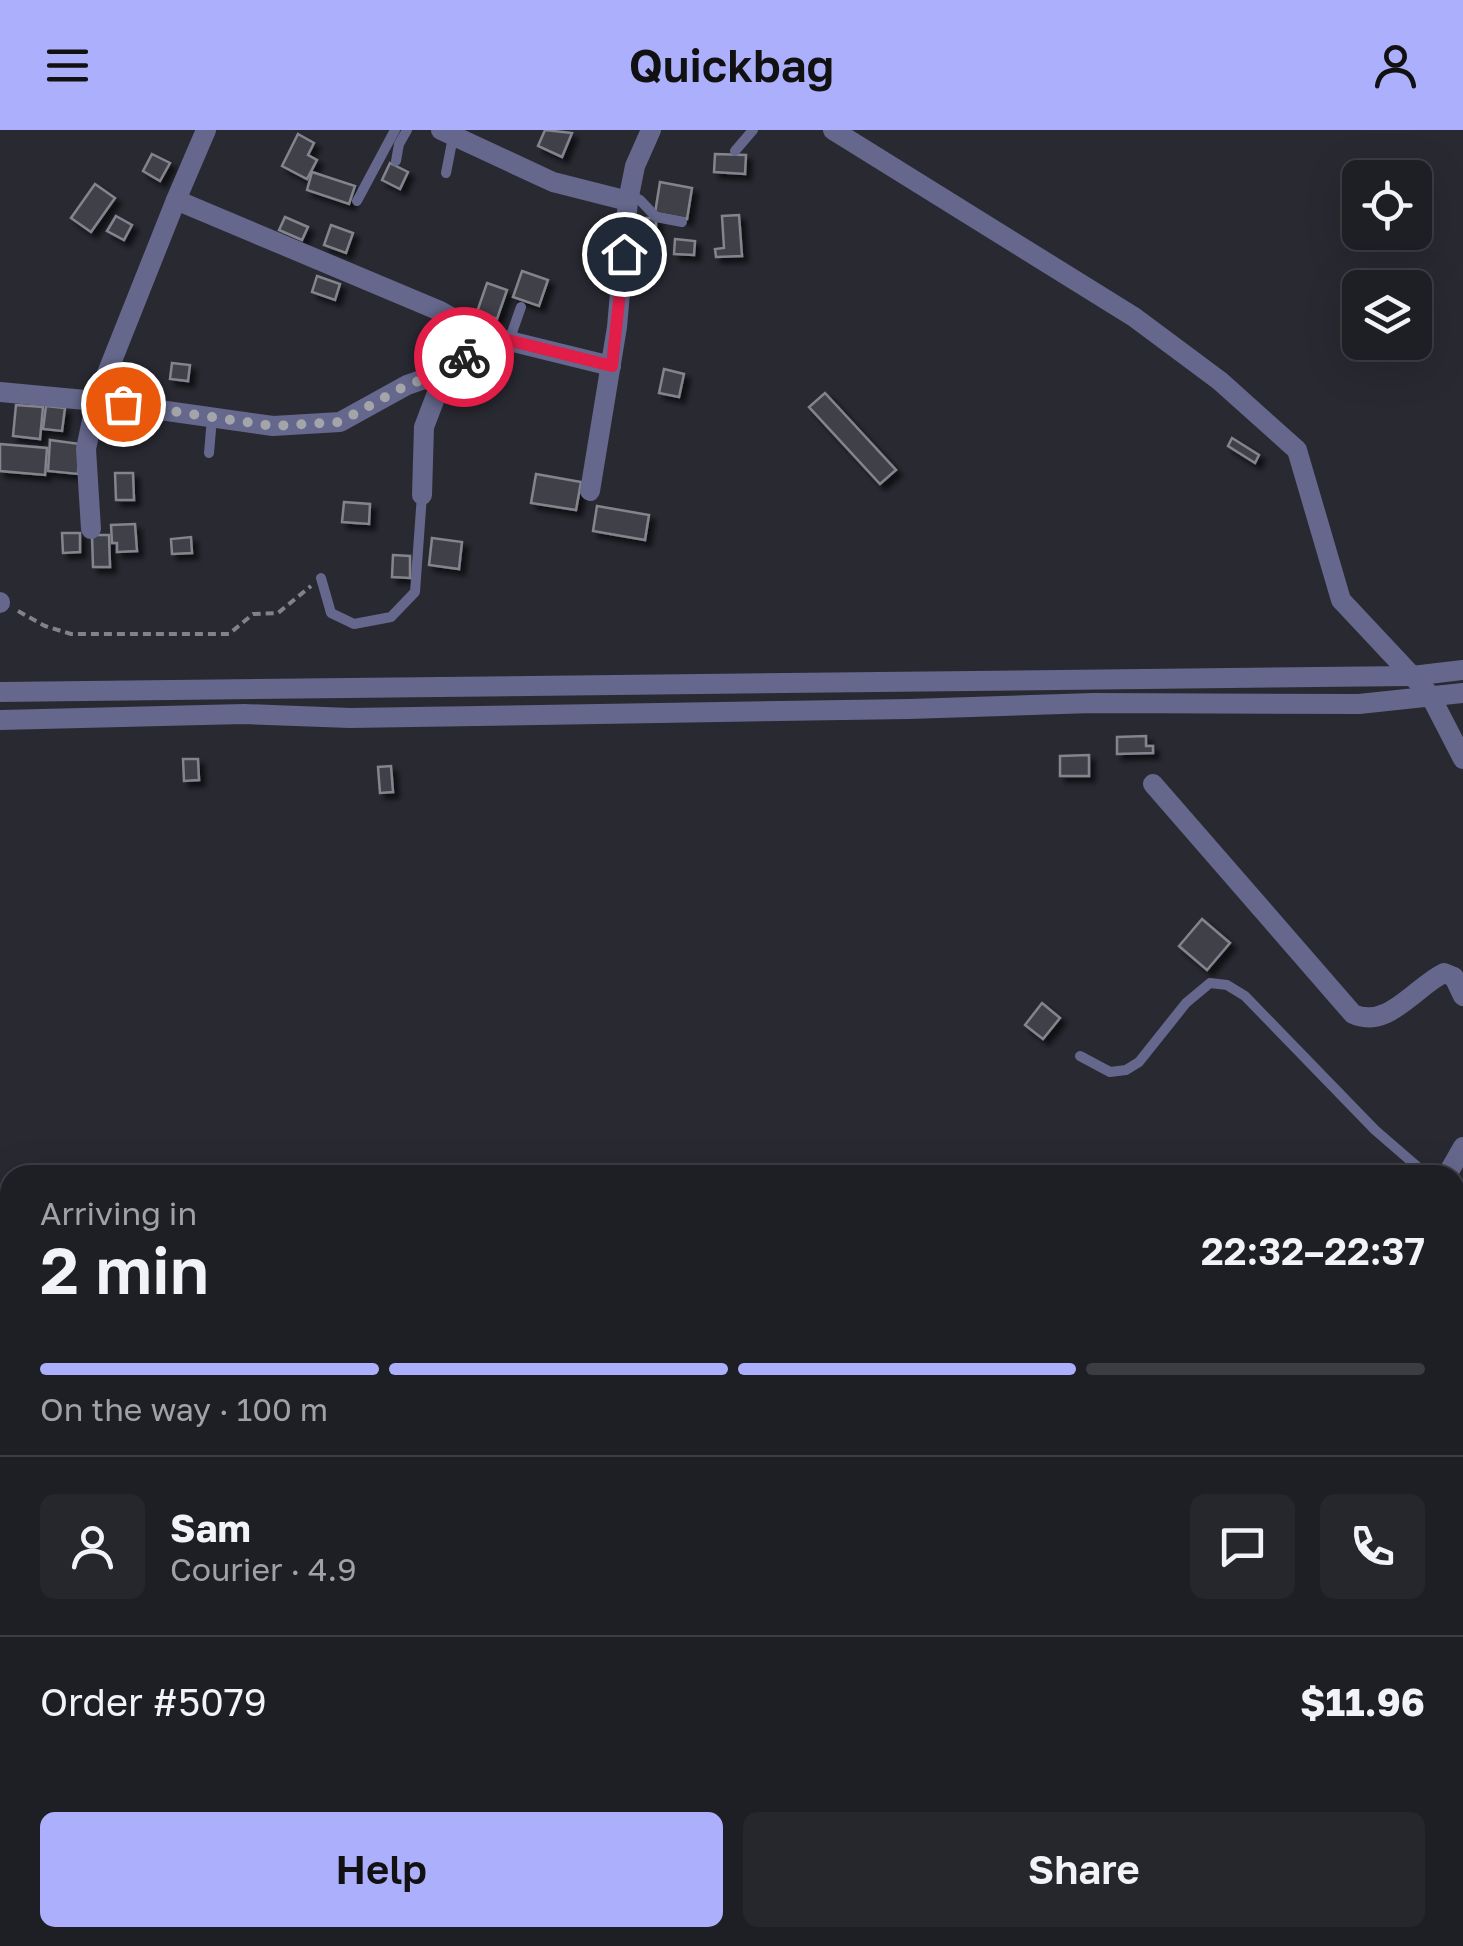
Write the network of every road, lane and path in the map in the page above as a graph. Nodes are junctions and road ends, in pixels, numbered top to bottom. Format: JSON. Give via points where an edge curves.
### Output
{"nodes":[{"id":1,"x":206,"y":130,"type":"edge"},
{"id":2,"x":394,"y":130,"type":"edge"},
{"id":3,"x":408,"y":130,"type":"edge"},
{"id":4,"x":650,"y":130,"type":"edge"},
{"id":5,"x":754,"y":130,"type":"edge"},
{"id":6,"x":832,"y":130,"type":"edge"},
{"id":7,"x":447,"y":133,"type":"edge"},
{"id":8,"x":735,"y":151,"type":"dead end"},
{"id":9,"x":396,"y":161,"type":"dead end"},
{"id":10,"x":446,"y":173,"type":"dead end"},
{"id":11,"x":628,"y":198,"type":"junction"},
{"id":12,"x":176,"y":200,"type":"junction"},
{"id":13,"x":357,"y":201,"type":"dead end"},
{"id":14,"x":682,"y":222,"type":"dead end"},
{"id":15,"x":520,"y":306,"type":"dead end"},
{"id":16,"x":498,"y":340,"type":"junction"},
{"id":17,"x":612,"y":366,"type":"junction"},
{"id":18,"x":446,"y":372,"type":"junction"},
{"id":19,"x":0,"y":392,"type":"edge"},
{"id":20,"x":96,"y":401,"type":"junction"},
{"id":21,"x":212,"y":418,"type":"junction"},
{"id":22,"x":209,"y":454,"type":"dead end"},
{"id":23,"x":590,"y":491,"type":"dead end"},
{"id":24,"x":422,"y":495,"type":"joint"},
{"id":25,"x":92,"y":529,"type":"dead end"},
{"id":26,"x":320,"y":578,"type":"joint"},
{"id":27,"x":0,"y":602,"type":"edge"},
{"id":28,"x":1463,"y":670,"type":"edge"},
{"id":29,"x":1412,"y":676,"type":"junction"},
{"id":30,"x":0,"y":692,"type":"edge"},
{"id":31,"x":1463,"y":693,"type":"edge"},
{"id":32,"x":1430,"y":695,"type":"junction"},
{"id":33,"x":0,"y":720,"type":"edge"},
{"id":34,"x":1463,"y":759,"type":"edge"},
{"id":35,"x":1154,"y":784,"type":"dead end"},
{"id":36,"x":1463,"y":996,"type":"edge"},
{"id":37,"x":1080,"y":1056,"type":"dead end"},
{"id":38,"x":1415,"y":1165,"type":"edge"}],
"edges":[{"from":1,"to":12,"type":"street"},
{"from":2,"to":13,"type":"lane"},
{"from":3,"to":9,"type":"lane"},
{"from":4,"to":11,"type":"street"},
{"from":5,"to":8,"type":"lane"},
{"from":6,"to":29,"type":"street","via":[[1134,317],[1297,450],[1341,600]]},
{"from":7,"to":10,"type":"lane"},
{"from":7,"to":11,"type":"street","via":[[553,182]]},
{"from":11,"to":14,"type":"lane","via":[[640,200],[656,217]]},
{"from":11,"to":17,"type":"street"},
{"from":12,"to":16,"type":"street"},
{"from":12,"to":20,"type":"street"},
{"from":15,"to":16,"type":"lane"},
{"from":16,"to":17,"type":"street"},
{"from":16,"to":18,"type":"street"},
{"from":17,"to":23,"type":"street"},
{"from":18,"to":21,"type":"street","via":[[340,422],[273,426]]},
{"from":18,"to":24,"type":"street","via":[[424,427]]},
{"from":19,"to":20,"type":"street"},
{"from":20,"to":21,"type":"street"},
{"from":20,"to":25,"type":"street","via":[[86,449]]},
{"from":21,"to":22,"type":"lane"},
{"from":24,"to":26,"type":"lane","via":[[415,592],[391,617],[354,624],[330,613]]},
{"from":26,"to":27,"type":"path","via":[[278,613],[253,614],[229,634],[71,634]]},
{"from":28,"to":29,"type":"street"},
{"from":29,"to":30,"type":"street"},
{"from":29,"to":32,"type":"street"},
{"from":31,"to":32,"type":"street"},
{"from":32,"to":33,"type":"street","via":[[1359,704]]},
{"from":32,"to":34,"type":"street"},
{"from":35,"to":36,"type":"street","via":[[1354,1014],[1377,1018],[1444,973],[1454,977]]},
{"from":37,"to":38,"type":"lane","via":[[1110,1072],[1126,1070],[1186,1003],[1210,984],[1227,985]]}]}
